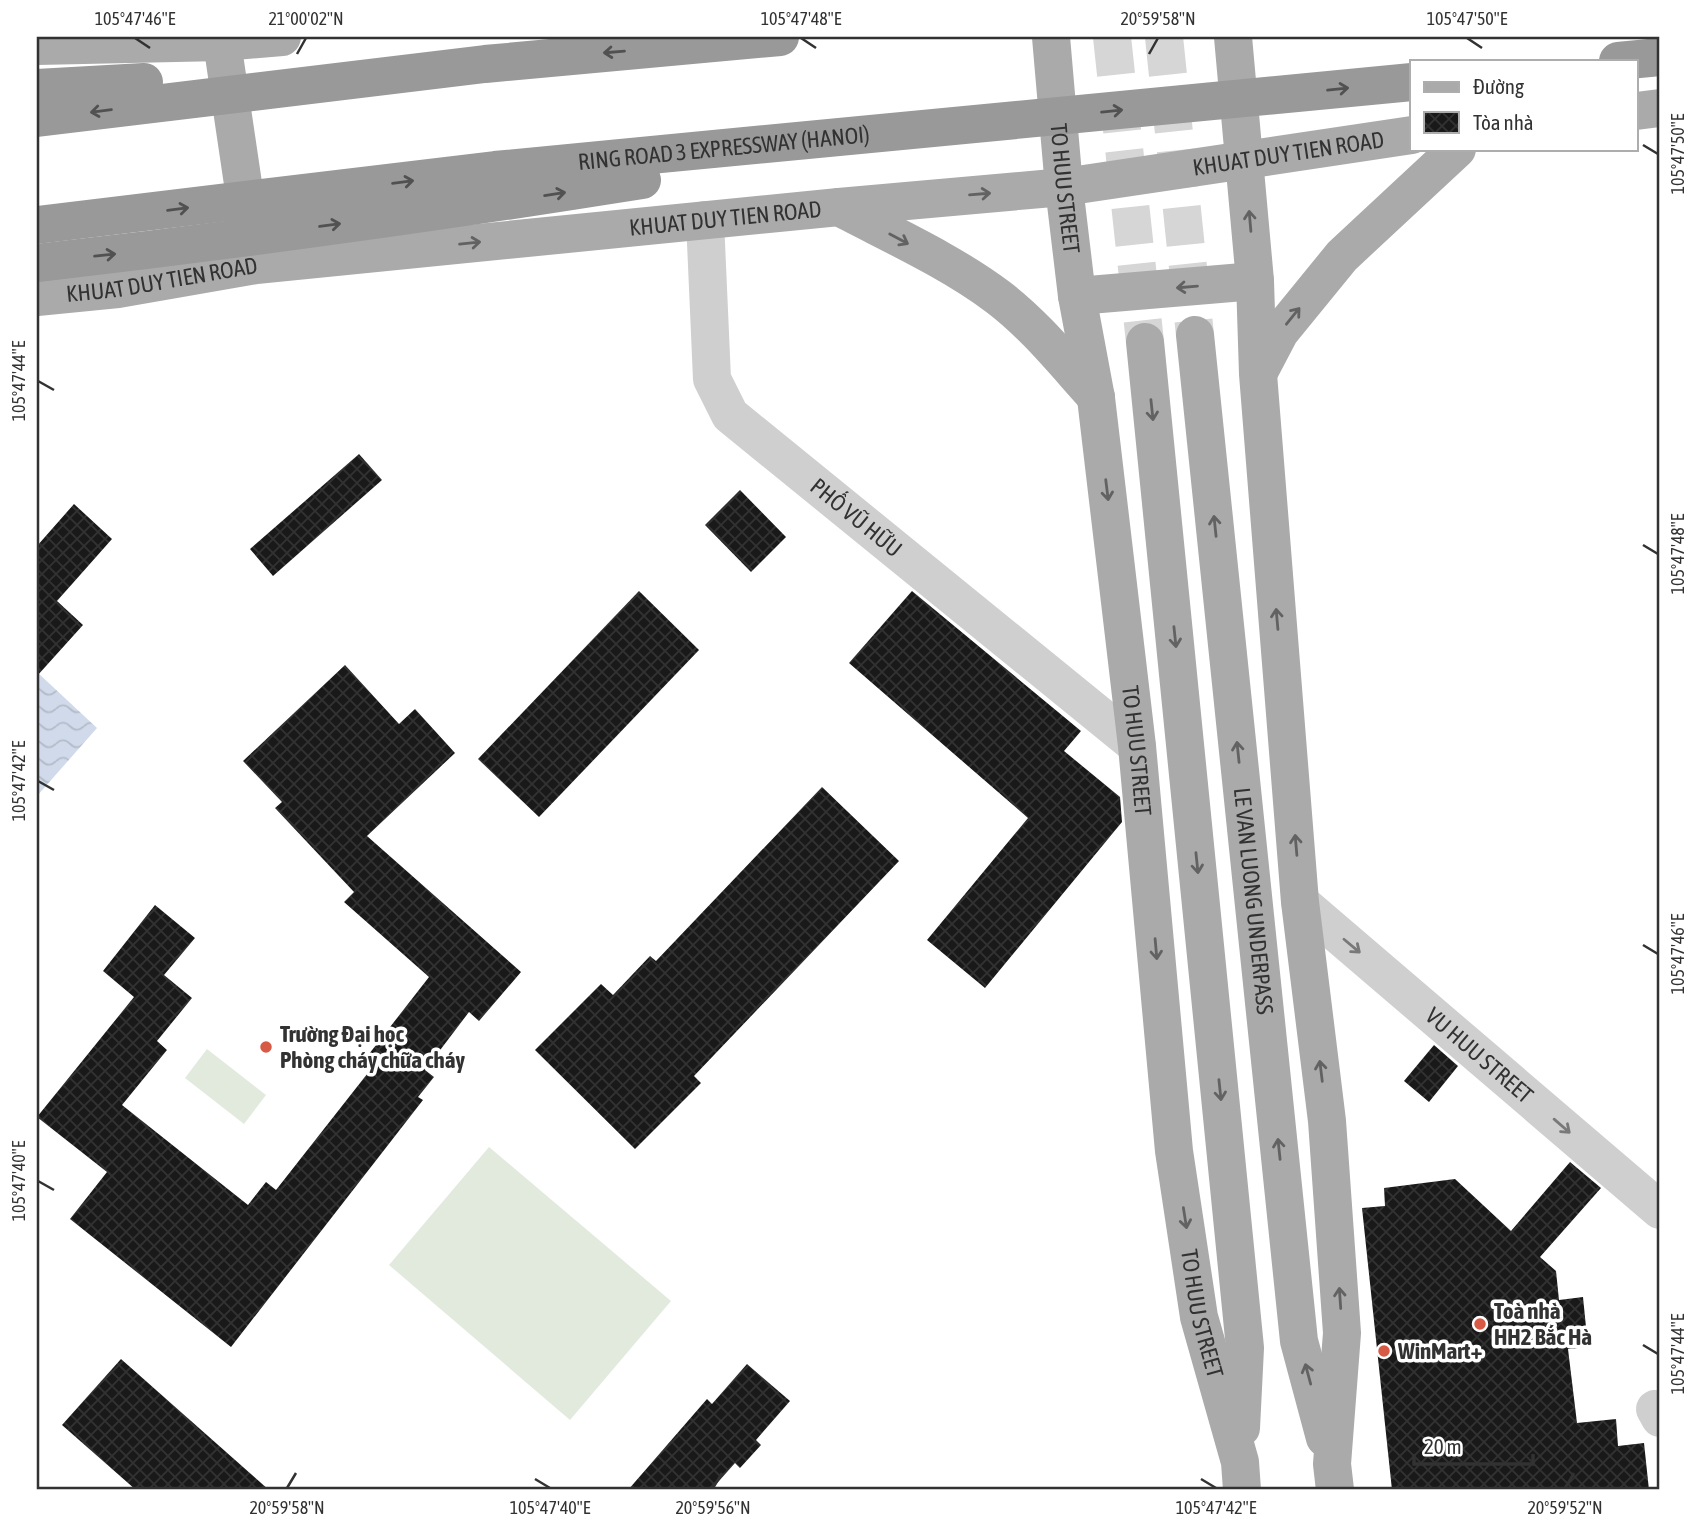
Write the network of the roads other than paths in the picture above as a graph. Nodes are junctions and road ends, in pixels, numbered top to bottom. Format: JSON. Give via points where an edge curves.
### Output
{"nodes":[{"id":1,"x":282,"y":37,"type":"edge"},
{"id":2,"x":780,"y":37,"type":"edge"},
{"id":3,"x":1051,"y":37,"type":"edge"},
{"id":4,"x":1233,"y":37,"type":"edge"},
{"id":5,"x":222,"y":43,"type":"junction"},
{"id":6,"x":37,"y":46,"type":"edge"},
{"id":7,"x":1660,"y":57,"type":"edge"},
{"id":8,"x":1628,"y":60,"type":"edge"},
{"id":9,"x":485,"y":64,"type":"junction"},
{"id":10,"x":1410,"y":82,"type":"edge"},
{"id":11,"x":37,"y":88,"type":"edge"},
{"id":12,"x":1660,"y":108,"type":"edge"},
{"id":13,"x":1638,"y":110,"type":"edge"},
{"id":14,"x":37,"y":118,"type":"edge"},
{"id":15,"x":1019,"y":121,"type":"junction"},
{"id":16,"x":1410,"y":135,"type":"edge"},
{"id":17,"x":1456,"y":150,"type":"edge"},
{"id":18,"x":1245,"y":161,"type":"junction"},
{"id":19,"x":1064,"y":187,"type":"junction"},
{"id":20,"x":839,"y":206,"type":"junction"},
{"id":21,"x":705,"y":220,"type":"junction"},
{"id":22,"x":37,"y":225,"type":"edge"},
{"id":23,"x":37,"y":263,"type":"edge"},
{"id":24,"x":256,"y":264,"type":"junction"},
{"id":25,"x":1255,"y":281,"type":"junction"},
{"id":26,"x":1077,"y":296,"type":"junction"},
{"id":27,"x":37,"y":297,"type":"edge"},
{"id":28,"x":1195,"y":335,"type":"tunnel mouth"},
{"id":29,"x":1145,"y":342,"type":"tunnel mouth"},
{"id":30,"x":1258,"y":374,"type":"junction"},
{"id":31,"x":1096,"y":398,"type":"junction"},
{"id":32,"x":1137,"y":746,"type":"junction"},
{"id":33,"x":1300,"y":902,"type":"junction"},
{"id":34,"x":1660,"y":1210,"type":"edge"},
{"id":35,"x":1241,"y":1476,"type":"edge"},
{"id":36,"x":1334,"y":1477,"type":"edge"}],
"edges":[{"from":1,"to":5,"type":"main road"},
{"from":2,"to":9,"type":"highway","one_way":true},
{"from":3,"to":19,"type":"main road","name":"TO HUU STREET"},
{"from":4,"to":18,"type":"main road"},
{"from":5,"to":6,"type":"main road"},
{"from":5,"to":24,"type":"main road"},
{"from":7,"to":8,"type":"highway"},
{"from":9,"to":11,"type":"highway"},
{"from":9,"to":14,"type":"highway","one_way":true},
{"from":15,"to":10,"type":"highway","name":"RING ROAD 3 EXPRESSWAY (HANOI)","one_way":true},
{"from":12,"to":13,"type":"main road"},
{"from":22,"to":15,"type":"highway","name":"RING ROAD 3 EXPRESSWAY (HANOI)","one_way":true,"via":[[495,170]]},
{"from":23,"to":15,"type":"highway","one_way":true,"via":[[529,198]]},
{"from":16,"to":18,"type":"main road","name":"KHUAT DUY TIEN ROAD"},
{"from":30,"to":17,"type":"main road","one_way":true,"via":[[1280,332],[1342,256]]},
{"from":18,"to":19,"type":"main road","name":"KHUAT DUY TIEN ROAD"},
{"from":25,"to":18,"type":"main road","one_way":true},
{"from":20,"to":19,"type":"main road","name":"KHUAT DUY TIEN ROAD","one_way":true},
{"from":19,"to":26,"type":"main road","name":"TO HUU STREET"},
{"from":20,"to":21,"type":"main road","name":"KHUAT DUY TIEN ROAD"},
{"from":20,"to":31,"type":"main road","one_way":true,"via":[[1000,298]]},
{"from":24,"to":21,"type":"main road","name":"KHUAT DUY TIEN ROAD","one_way":true},
{"from":21,"to":32,"type":"street","name":"PHỐ VŨ HỮU","via":[[712,379],[730,415]]},
{"from":24,"to":27,"type":"main road","name":"KHUAT DUY TIEN ROAD","via":[[118,289]]},
{"from":25,"to":26,"type":"main road","one_way":true},
{"from":25,"to":30,"type":"main road"},
{"from":26,"to":31,"type":"main road","name":"TO HUU STREET"},
{"from":36,"to":28,"type":"main road","name":"LE VAN LUONG UNDERPASS","one_way":true,"via":[[1299,1341]]},
{"from":29,"to":35,"type":"main road","one_way":true,"via":[[1245,1348]]},
{"from":33,"to":30,"type":"main road","one_way":true},
{"from":31,"to":32,"type":"main road","name":"TO HUU STREET","one_way":true},
{"from":32,"to":35,"type":"main road","name":"TO HUU STREET","one_way":true,"via":[[1174,1151],[1199,1317]]},
{"from":33,"to":34,"type":"street","name":"VU HUU STREET","one_way":true},
{"from":36,"to":33,"type":"main road","one_way":true,"via":[[1342,1333],[1327,1121]]}]}
